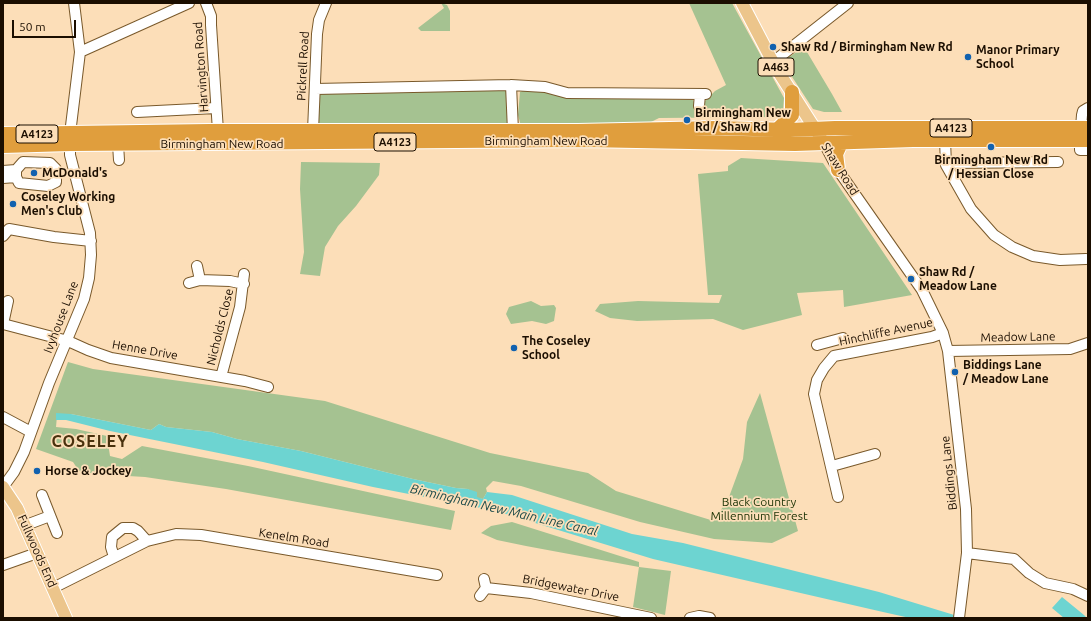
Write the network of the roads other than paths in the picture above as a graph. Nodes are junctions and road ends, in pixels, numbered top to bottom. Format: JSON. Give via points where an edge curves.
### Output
{"nodes":[{"id":1,"x":74,"y":3,"type":"edge"},
{"id":2,"x":189,"y":3,"type":"edge"},
{"id":3,"x":206,"y":3,"type":"edge"},
{"id":4,"x":326,"y":3,"type":"edge"},
{"id":5,"x":742,"y":3,"type":"edge"},
{"id":6,"x":843,"y":4,"type":"edge"},
{"id":7,"x":178,"y":5,"type":"edge"},
{"id":8,"x":80,"y":52,"type":"junction"},
{"id":9,"x":773,"y":62,"type":"junction"},
{"id":10,"x":511,"y":85,"type":"junction"},
{"id":11,"x":315,"y":89,"type":"junction"},
{"id":12,"x":792,"y":92,"type":"junction"},
{"id":13,"x":700,"y":106,"type":"dead end"},
{"id":14,"x":216,"y":108,"type":"junction"},
{"id":15,"x":1088,"y":108,"type":"edge"},
{"id":16,"x":136,"y":112,"type":"dead end"},
{"id":17,"x":815,"y":128,"type":"junction"},
{"id":18,"x":778,"y":129,"type":"junction"},
{"id":19,"x":513,"y":131,"type":"junction"},
{"id":20,"x":3,"y":134,"type":"edge"},
{"id":21,"x":313,"y":137,"type":"junction"},
{"id":22,"x":1085,"y":137,"type":"edge"},
{"id":23,"x":218,"y":138,"type":"junction"},
{"id":24,"x":70,"y":139,"type":"junction"},
{"id":25,"x":945,"y":140,"type":"junction"},
{"id":26,"x":824,"y":143,"type":"junction"},
{"id":27,"x":840,"y":143,"type":"junction"},
{"id":28,"x":118,"y":144,"type":"junction"},
{"id":29,"x":3,"y":146,"type":"edge"},
{"id":30,"x":119,"y":160,"type":"dead end"},
{"id":31,"x":1058,"y":162,"type":"dead end"},
{"id":32,"x":946,"y":163,"type":"junction"},
{"id":33,"x":838,"y":170,"type":"junction"},
{"id":34,"x":3,"y":171,"type":"edge"},
{"id":35,"x":3,"y":178,"type":"edge"},
{"id":36,"x":3,"y":236,"type":"edge"},
{"id":37,"x":91,"y":241,"type":"junction"},
{"id":38,"x":1086,"y":259,"type":"dead end"},
{"id":39,"x":197,"y":266,"type":"dead end"},
{"id":40,"x":200,"y":280,"type":"junction"},
{"id":41,"x":189,"y":283,"type":"dead end"},
{"id":42,"x":8,"y":302,"type":"dead end"},
{"id":43,"x":943,"y":333,"type":"junction"},
{"id":44,"x":843,"y":338,"type":"dead end"},
{"id":45,"x":68,"y":341,"type":"junction"},
{"id":46,"x":831,"y":341,"type":"junction"},
{"id":47,"x":1088,"y":343,"type":"edge"},
{"id":48,"x":817,"y":345,"type":"dead end"},
{"id":49,"x":948,"y":352,"type":"junction"},
{"id":50,"x":834,"y":356,"type":"junction"},
{"id":51,"x":221,"y":377,"type":"junction"},
{"id":52,"x":268,"y":387,"type":"dead end"},
{"id":53,"x":3,"y":418,"type":"edge"},
{"id":54,"x":31,"y":432,"type":"junction"},
{"id":55,"x":875,"y":454,"type":"dead end"},
{"id":56,"x":832,"y":466,"type":"junction"},
{"id":57,"x":3,"y":487,"type":"edge"},
{"id":58,"x":42,"y":495,"type":"dead end"},
{"id":59,"x":838,"y":497,"type":"dead end"},
{"id":60,"x":50,"y":516,"type":"junction"},
{"id":61,"x":26,"y":526,"type":"junction"},
{"id":62,"x":57,"y":534,"type":"dead end"},
{"id":63,"x":146,"y":541,"type":"junction"},
{"id":64,"x":37,"y":553,"type":"junction"},
{"id":65,"x":967,"y":553,"type":"junction"},
{"id":66,"x":114,"y":557,"type":"junction"},
{"id":67,"x":3,"y":564,"type":"edge"},
{"id":68,"x":437,"y":575,"type":"dead end"},
{"id":69,"x":53,"y":588,"type":"junction"},
{"id":70,"x":483,"y":588,"type":"dead end"},
{"id":71,"x":1088,"y":596,"type":"edge"},
{"id":72,"x":960,"y":615,"type":"edge"},
{"id":73,"x":66,"y":618,"type":"edge"},
{"id":74,"x":651,"y":618,"type":"edge"},
{"id":75,"x":690,"y":618,"type":"edge"},
{"id":76,"x":710,"y":618,"type":"edge"}],
"edges":[{"from":1,"to":8,"type":"street","name":"Ivyhouse Lane"},
{"from":2,"to":7,"type":"street"},
{"from":3,"to":14,"type":"street","name":"Harvington Road","via":[[212,24]]},
{"from":4,"to":11,"type":"street","name":"Pickrell Road","via":[[317,34]]},
{"from":5,"to":9,"type":"main road","name":"Shaw Road","number":"A463"},
{"from":6,"to":9,"type":"street"},
{"from":7,"to":8,"type":"street"},
{"from":8,"to":24,"type":"street","name":"Ivyhouse Lane"},
{"from":9,"to":12,"type":"main road","name":"Shaw Road","number":"A463"},
{"from":10,"to":11,"type":"street"},
{"from":10,"to":13,"type":"street","via":[[545,87],[567,93],[703,94]]},
{"from":10,"to":19,"type":"street","name":"Birmingham New Road"},
{"from":11,"to":21,"type":"street","name":"Pickrell Road"},
{"from":12,"to":17,"type":"main road","name":"Shaw Road","number":"A463"},
{"from":12,"to":18,"type":"highway","via":[[792,115]]},
{"from":14,"to":16,"type":"street"},
{"from":14,"to":23,"type":"street","name":"Harvington Road"},
{"from":15,"to":22,"type":"street","via":[[1083,111]]},
{"from":17,"to":18,"type":"highway","name":"Birmingham New Road","number":"A4123"},
{"from":17,"to":22,"type":"highway","name":"Birmingham New Road","number":"A4123"},
{"from":17,"to":26,"type":"main road","name":"Shaw Road","number":"A463"},
{"from":18,"to":19,"type":"highway","name":"Birmingham New Road","number":"A4123"},
{"from":19,"to":21,"type":"highway","name":"Birmingham New Road","number":"A4123"},
{"from":20,"to":24,"type":"highway","name":"Birmingham New Road","number":"A4123"},
{"from":21,"to":23,"type":"highway","name":"Birmingham New Road","number":"A4123"},
{"from":21,"to":26,"type":"highway","name":"Birmingham New Road","number":"A4123"},
{"from":22,"to":25,"type":"highway","name":"Birmingham New Road","number":"A4123"},
{"from":23,"to":24,"type":"highway","name":"Birmingham New Road","number":"A4123"},
{"from":23,"to":28,"type":"highway","name":"Birmingham New Road","number":"A4123"},
{"from":24,"to":28,"type":"highway","name":"Birmingham New Road","number":"A4123"},
{"from":24,"to":29,"type":"highway","name":"Birmingham New Road","number":"A4123"},
{"from":24,"to":37,"type":"street","name":"Ivyhouse Lane","via":[[71,161],[81,186]]},
{"from":25,"to":27,"type":"highway","name":"Birmingham New Road","number":"A4123"},
{"from":25,"to":32,"type":"street"},
{"from":26,"to":27,"type":"highway","name":"Birmingham New Road","number":"A4123"},
{"from":26,"to":33,"type":"street","name":"Shaw Road"},
{"from":27,"to":33,"type":"highway","via":[[836,154]]},
{"from":28,"to":30,"type":"street"},
{"from":31,"to":32,"type":"street"},
{"from":32,"to":38,"type":"street","via":[[971,209],[994,235],[1033,256],[1060,260]]},
{"from":33,"to":43,"type":"street","name":"Shaw Road","via":[[922,290]]},
{"from":34,"to":35,"type":"street","via":[[16,173]]},
{"from":36,"to":37,"type":"street","via":[[9,229]]},
{"from":37,"to":45,"type":"street","name":"Ivyhouse Lane","via":[[89,278]]},
{"from":39,"to":40,"type":"street"},
{"from":40,"to":41,"type":"street","name":"Nicholds Close"},
{"from":40,"to":51,"type":"street","name":"Nicholds Close","via":[[244,279],[240,307]]},
{"from":42,"to":45,"type":"street","name":"Henne Drive","via":[[3,324]]},
{"from":43,"to":49,"type":"street","name":"Biddings Lane"},
{"from":43,"to":50,"type":"street","name":"Hinchliffe Avenue"},
{"from":44,"to":46,"type":"street","name":"Hinchliffe Avenue"},
{"from":45,"to":51,"type":"street","name":"Henne Drive","via":[[111,358]]},
{"from":45,"to":54,"type":"street","name":"Ivyhouse Lane","via":[[48,383]]},
{"from":46,"to":48,"type":"street","name":"Hinchliffe Avenue"},
{"from":46,"to":50,"type":"street","name":"Hinchliffe Avenue"},
{"from":47,"to":49,"type":"street","name":"Meadow Lane","via":[[1070,350]]},
{"from":49,"to":65,"type":"street","name":"Biddings Lane","via":[[963,472]]},
{"from":50,"to":56,"type":"street","name":"Hinchliffe Avenue","via":[[817,380],[814,394]]},
{"from":51,"to":52,"type":"street","name":"Henne Drive"},
{"from":53,"to":54,"type":"street"},
{"from":54,"to":57,"type":"street","name":"Ivyhouse Lane","via":[[21,459]]},
{"from":55,"to":56,"type":"street"},
{"from":56,"to":59,"type":"street","name":"Hinchliffe Avenue"},
{"from":57,"to":61,"type":"main road","name":"Fullwoods End","via":[[18,508]]},
{"from":58,"to":60,"type":"street"},
{"from":60,"to":61,"type":"street"},
{"from":60,"to":62,"type":"street"},
{"from":61,"to":64,"type":"main road","name":"Fullwoods End"},
{"from":63,"to":66,"type":"street","name":"Kenelm Road"},
{"from":63,"to":66,"type":"street","via":[[133,528],[122,528],[112,537]]},
{"from":63,"to":68,"type":"street","name":"Kenelm Road","via":[[176,534],[201,535]]},
{"from":64,"to":67,"type":"street"},
{"from":64,"to":69,"type":"main road","name":"Fullwoods End"},
{"from":65,"to":71,"type":"street","via":[[1014,559],[1029,573],[1045,582],[1074,589]]},
{"from":65,"to":72,"type":"street","name":"Biddings Lane"},
{"from":66,"to":69,"type":"street","name":"Kenelm Road"},
{"from":69,"to":73,"type":"main road","name":"Fullwoods End"},
{"from":70,"to":74,"type":"street","name":"Bridgewater Drive","via":[[531,592]]},
{"from":75,"to":76,"type":"street"}]}
